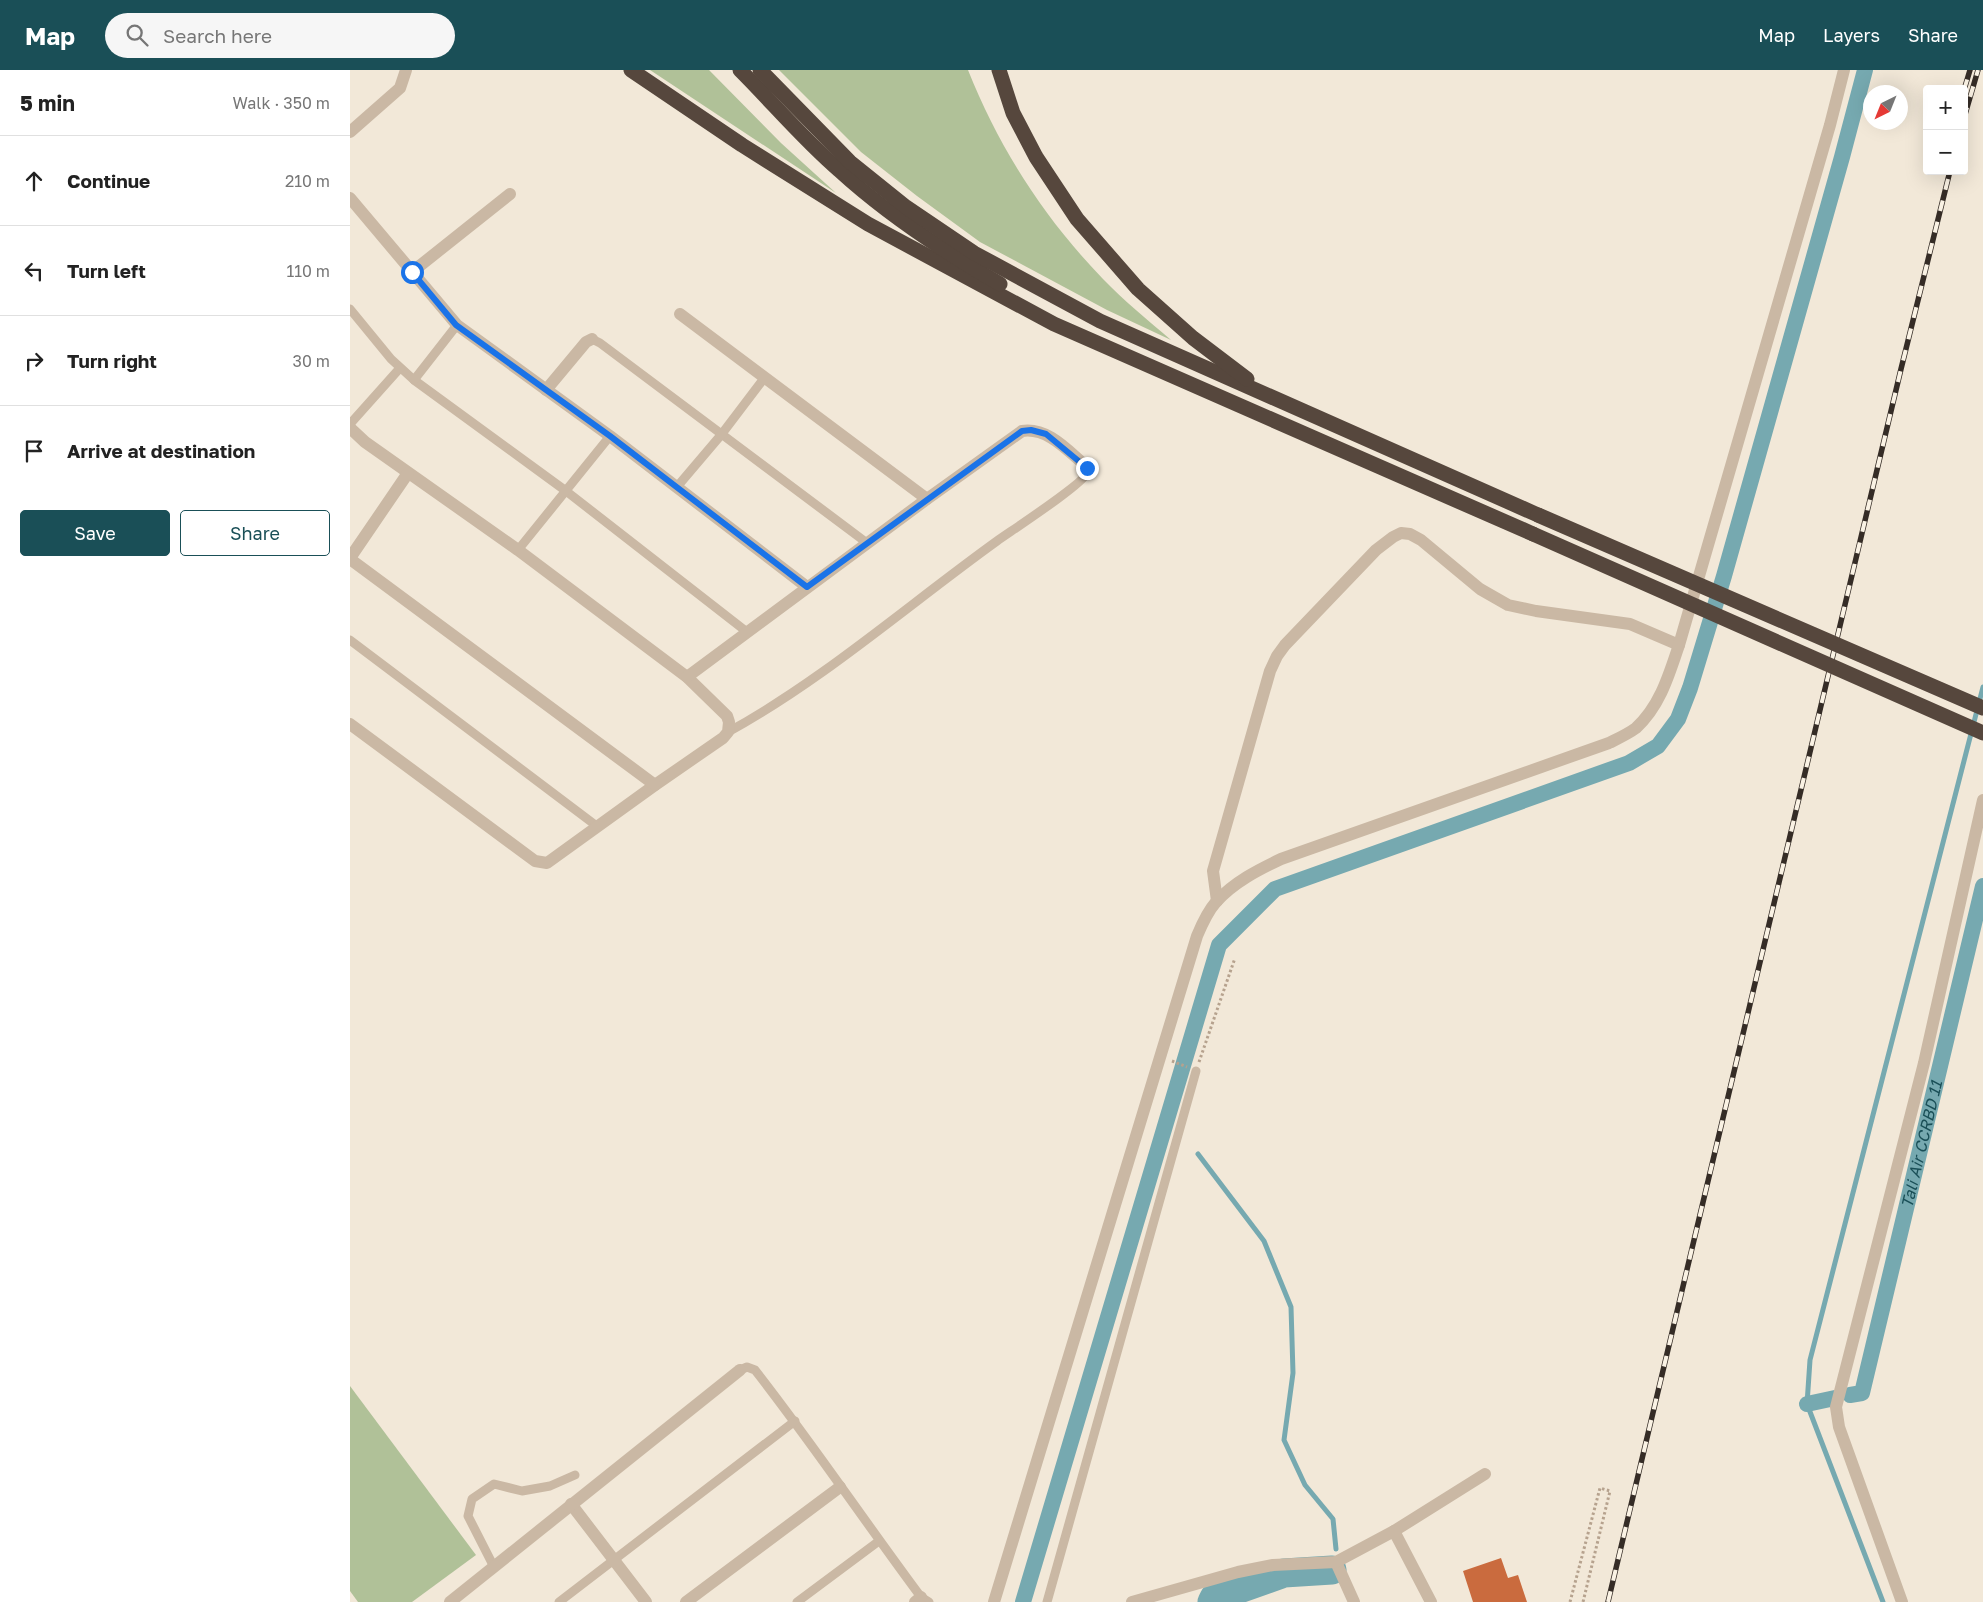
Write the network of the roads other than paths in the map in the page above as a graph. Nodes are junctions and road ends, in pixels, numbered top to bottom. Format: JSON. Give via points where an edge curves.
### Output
{"nodes":[{"id":1,"x":406,"y":70,"type":"edge"},
{"id":2,"x":631,"y":70,"type":"edge"},
{"id":3,"x":740,"y":70,"type":"edge"},
{"id":4,"x":760,"y":70,"type":"edge"},
{"id":5,"x":999,"y":70,"type":"edge"},
{"id":6,"x":1844,"y":70,"type":"edge"},
{"id":7,"x":350,"y":132,"type":"edge"},
{"id":8,"x":510,"y":194,"type":"dead end"},
{"id":9,"x":350,"y":198,"type":"edge"},
{"id":10,"x":412,"y":272,"type":"junction"},
{"id":11,"x":350,"y":309,"type":"edge"},
{"id":12,"x":680,"y":314,"type":"dead end"},
{"id":13,"x":456,"y":325,"type":"junction"},
{"id":14,"x":592,"y":339,"type":"joint"},
{"id":15,"x":400,"y":368,"type":"junction"},
{"id":16,"x":765,"y":377,"type":"junction"},
{"id":17,"x":414,"y":380,"type":"junction"},
{"id":18,"x":546,"y":390,"type":"junction"},
{"id":19,"x":1266,"y":394,"type":"junction"},
{"id":20,"x":1246,"y":409,"type":"junction"},
{"id":21,"x":350,"y":424,"type":"edge"},
{"id":22,"x":350,"y":428,"type":"edge"},
{"id":23,"x":721,"y":435,"type":"junction"},
{"id":24,"x":610,"y":436,"type":"junction"},
{"id":25,"x":1086,"y":466,"type":"joint"},
{"id":26,"x":408,"y":473,"type":"junction"},
{"id":27,"x":676,"y":488,"type":"junction"},
{"id":28,"x":566,"y":492,"type":"junction"},
{"id":29,"x":927,"y":499,"type":"junction"},
{"id":30,"x":866,"y":543,"type":"junction"},
{"id":31,"x":518,"y":550,"type":"junction"},
{"id":32,"x":350,"y":558,"type":"edge"},
{"id":33,"x":807,"y":587,"type":"junction"},
{"id":34,"x":747,"y":632,"type":"junction"},
{"id":35,"x":350,"y":640,"type":"edge"},
{"id":36,"x":1679,"y":645,"type":"junction"},
{"id":37,"x":687,"y":677,"type":"junction"},
{"id":38,"x":1983,"y":708,"type":"edge"},
{"id":39,"x":350,"y":724,"type":"edge"},
{"id":40,"x":728,"y":732,"type":"junction"},
{"id":41,"x":1983,"y":733,"type":"edge"},
{"id":42,"x":655,"y":785,"type":"junction"},
{"id":43,"x":1983,"y":800,"type":"edge"},
{"id":44,"x":598,"y":827,"type":"junction"},
{"id":45,"x":1216,"y":901,"type":"junction"},
{"id":46,"x":1196,"y":1071,"type":"road end"},
{"id":47,"x":740,"y":1370,"type":"joint"},
{"id":48,"x":795,"y":1421,"type":"junction"},
{"id":49,"x":1485,"y":1474,"type":"dead end"},
{"id":50,"x":575,"y":1475,"type":"dead end"},
{"id":51,"x":840,"y":1487,"type":"junction"},
{"id":52,"x":571,"y":1504,"type":"junction"},
{"id":53,"x":1394,"y":1531,"type":"junction"},
{"id":54,"x":879,"y":1541,"type":"junction"},
{"id":55,"x":614,"y":1560,"type":"junction"},
{"id":56,"x":1336,"y":1562,"type":"junction"},
{"id":57,"x":494,"y":1567,"type":"junction"},
{"id":58,"x":922,"y":1600,"type":"edge"},
{"id":59,"x":450,"y":1602,"type":"edge"},
{"id":60,"x":559,"y":1602,"type":"edge"},
{"id":61,"x":646,"y":1602,"type":"edge"},
{"id":62,"x":686,"y":1602,"type":"edge"},
{"id":63,"x":797,"y":1602,"type":"edge"},
{"id":64,"x":994,"y":1602,"type":"edge"},
{"id":65,"x":1047,"y":1602,"type":"edge"},
{"id":66,"x":1132,"y":1602,"type":"edge"},
{"id":67,"x":1354,"y":1602,"type":"edge"},
{"id":68,"x":1431,"y":1602,"type":"edge"},
{"id":69,"x":1902,"y":1602,"type":"edge"}],
"edges":[{"from":1,"to":7,"type":"street","via":[[400,88]]},
{"from":2,"to":20,"type":"highway","via":[[868,224],[1054,324]]},
{"from":3,"to":20,"type":"highway","via":[[838,170],[900,219],[961,261],[1093,338]]},
{"from":4,"to":19,"type":"highway","via":[[850,162],[906,207],[974,253],[1100,321]]},
{"from":5,"to":19,"type":"highway","via":[[1013,113],[1036,157],[1077,219],[1138,289],[1193,338]]},
{"from":6,"to":36,"type":"street"},
{"from":8,"to":10,"type":"street"},
{"from":9,"to":10,"type":"street"},
{"from":10,"to":13,"type":"street"},
{"from":11,"to":15,"type":"lane"},
{"from":12,"to":16,"type":"street"},
{"from":13,"to":17,"type":"lane"},
{"from":13,"to":18,"type":"street"},
{"from":14,"to":18,"type":"street"},
{"from":14,"to":23,"type":"lane"},
{"from":15,"to":17,"type":"lane"},
{"from":15,"to":21,"type":"lane"},
{"from":16,"to":23,"type":"lane"},
{"from":16,"to":29,"type":"street"},
{"from":17,"to":28,"type":"lane"},
{"from":18,"to":24,"type":"street"},
{"from":19,"to":38,"type":"highway","bridge":true},
{"from":20,"to":41,"type":"highway","bridge":true},
{"from":22,"to":26,"type":"street"},
{"from":23,"to":27,"type":"lane"},
{"from":23,"to":30,"type":"lane"},
{"from":24,"to":27,"type":"street"},
{"from":24,"to":28,"type":"lane"},
{"from":25,"to":29,"type":"street","via":[[1046,434],[1022,431]]},
{"from":25,"to":40,"type":"lane","via":[[1086,474],[1070,489],[785,698]]},
{"from":26,"to":31,"type":"street"},
{"from":26,"to":32,"type":"street"},
{"from":27,"to":33,"type":"street"},
{"from":28,"to":31,"type":"lane"},
{"from":28,"to":34,"type":"lane"},
{"from":29,"to":30,"type":"street"},
{"from":30,"to":33,"type":"street"},
{"from":31,"to":37,"type":"street"},
{"from":32,"to":42,"type":"street"},
{"from":33,"to":34,"type":"street"},
{"from":34,"to":37,"type":"street"},
{"from":35,"to":44,"type":"lane"},
{"from":36,"to":45,"type":"street","via":[[1655,706],[1634,729],[1609,744],[1281,859],[1247,877]]},
{"from":36,"to":45,"type":"street","via":[[1630,624],[1508,605],[1480,589],[1421,540],[1410,534],[1393,536],[1277,656],[1213,871]]},
{"from":37,"to":40,"type":"street","via":[[728,716]]},
{"from":39,"to":44,"type":"street","via":[[535,861],[552,861]]},
{"from":40,"to":42,"type":"street"},
{"from":42,"to":44,"type":"street"},
{"from":43,"to":69,"type":"street","via":[[1924,1063],[1836,1407],[1839,1427]]},
{"from":45,"to":64,"type":"street","via":[[1197,936]]},
{"from":46,"to":65,"type":"lane"},
{"from":47,"to":48,"type":"lane","via":[[747,1367],[755,1370]]},
{"from":47,"to":52,"type":"street"},
{"from":48,"to":51,"type":"lane"},
{"from":48,"to":55,"type":"lane"},
{"from":49,"to":53,"type":"street"},
{"from":50,"to":57,"type":"lane","via":[[550,1486],[522,1491],[494,1484],[472,1499],[468,1516]]},
{"from":51,"to":54,"type":"lane"},
{"from":51,"to":62,"type":"street"},
{"from":52,"to":55,"type":"street"},
{"from":52,"to":57,"type":"street"},
{"from":53,"to":56,"type":"street"},
{"from":53,"to":68,"type":"street"},
{"from":54,"to":58,"type":"lane"},
{"from":54,"to":63,"type":"lane"},
{"from":55,"to":60,"type":"lane"},
{"from":55,"to":61,"type":"street"},
{"from":56,"to":66,"type":"street","via":[[1273,1565]]},
{"from":56,"to":67,"type":"street"},
{"from":57,"to":59,"type":"street"}]}
